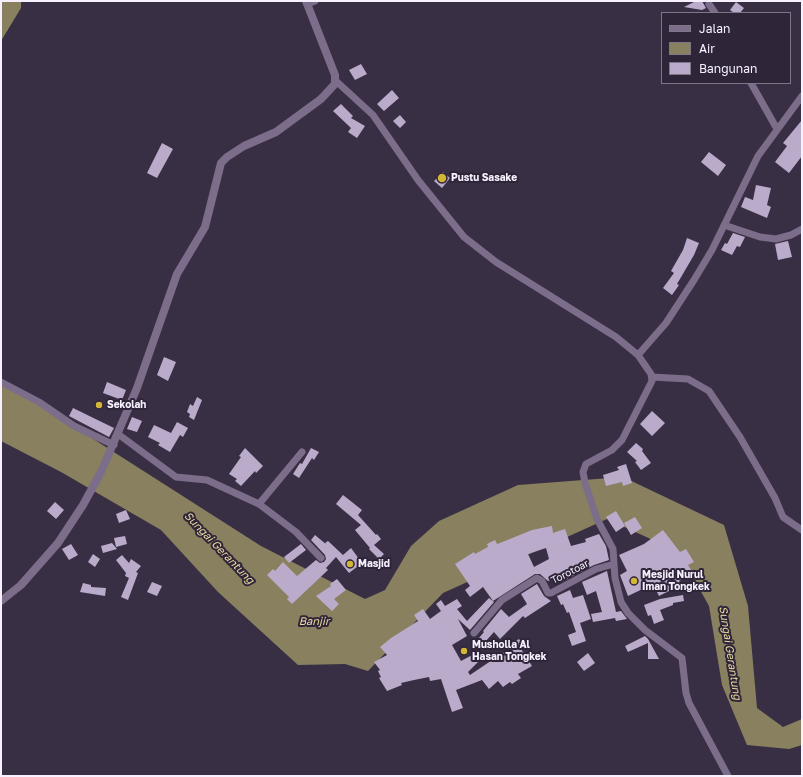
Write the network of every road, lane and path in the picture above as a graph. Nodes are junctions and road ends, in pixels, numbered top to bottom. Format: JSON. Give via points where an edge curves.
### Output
{"nodes":[{"id":1,"x":309,"y":2,"type":"edge"},
{"id":2,"x":709,"y":4,"type":"dead end"},
{"id":3,"x":714,"y":12,"type":"edge"},
{"id":4,"x":336,"y":81,"type":"junction"},
{"id":5,"x":752,"y":84,"type":"edge"},
{"id":6,"x":802,"y":96,"type":"edge"},
{"id":7,"x":777,"y":129,"type":"junction"},
{"id":8,"x":724,"y":225,"type":"junction"},
{"id":9,"x":802,"y":228,"type":"edge"},
{"id":10,"x":638,"y":355,"type":"junction"},
{"id":11,"x":652,"y":376,"type":"junction"},
{"id":12,"x":1,"y":382,"type":"edge"},
{"id":13,"x":118,"y":434,"type":"junction"},
{"id":14,"x":114,"y":446,"type":"junction"},
{"id":15,"x":302,"y":452,"type":"dead end"},
{"id":16,"x":259,"y":504,"type":"junction"},
{"id":17,"x":802,"y":530,"type":"edge"},
{"id":18,"x":321,"y":558,"type":"dead end"},
{"id":19,"x":614,"y":564,"type":"junction"},
{"id":20,"x":1,"y":601,"type":"edge"},
{"id":21,"x":474,"y":633,"type":"dead end"},
{"id":22,"x":728,"y":776,"type":"edge"}],
"edges":[{"from":1,"to":4,"type":"street"},
{"from":2,"to":3,"type":"street"},
{"from":4,"to":10,"type":"street","via":[[373,115],[420,182],[464,237],[496,262],[616,337]]},
{"from":4,"to":13,"type":"street","via":[[321,99],[276,132],[244,146],[222,163],[205,227],[177,274]]},
{"from":5,"to":7,"type":"street"},
{"from":6,"to":7,"type":"street"},
{"from":7,"to":8,"type":"street","via":[[756,160]]},
{"from":8,"to":9,"type":"street","via":[[760,237],[776,239],[791,235]]},
{"from":8,"to":10,"type":"street","via":[[708,257],[677,307]]},
{"from":10,"to":11,"type":"street"},
{"from":11,"to":17,"type":"street","via":[[688,379],[709,391],[740,437],[783,517]]},
{"from":11,"to":19,"type":"street","via":[[652,383],[620,443],[584,467],[583,475],[597,519],[611,541]]},
{"from":12,"to":14,"type":"street","via":[[39,402],[74,426]]},
{"from":13,"to":14,"type":"street"},
{"from":13,"to":16,"type":"street","via":[[176,477],[197,477],[207,480]]},
{"from":14,"to":20,"type":"street","via":[[84,504],[58,543],[21,585]]},
{"from":15,"to":16,"type":"street"},
{"from":16,"to":18,"type":"street","via":[[296,532]]},
{"from":19,"to":21,"type":"street","name":"Torotoar","via":[[596,569],[551,593],[537,578],[502,600]]},
{"from":19,"to":22,"type":"street","via":[[617,592],[623,607],[645,630],[682,658],[686,693]]}]}
